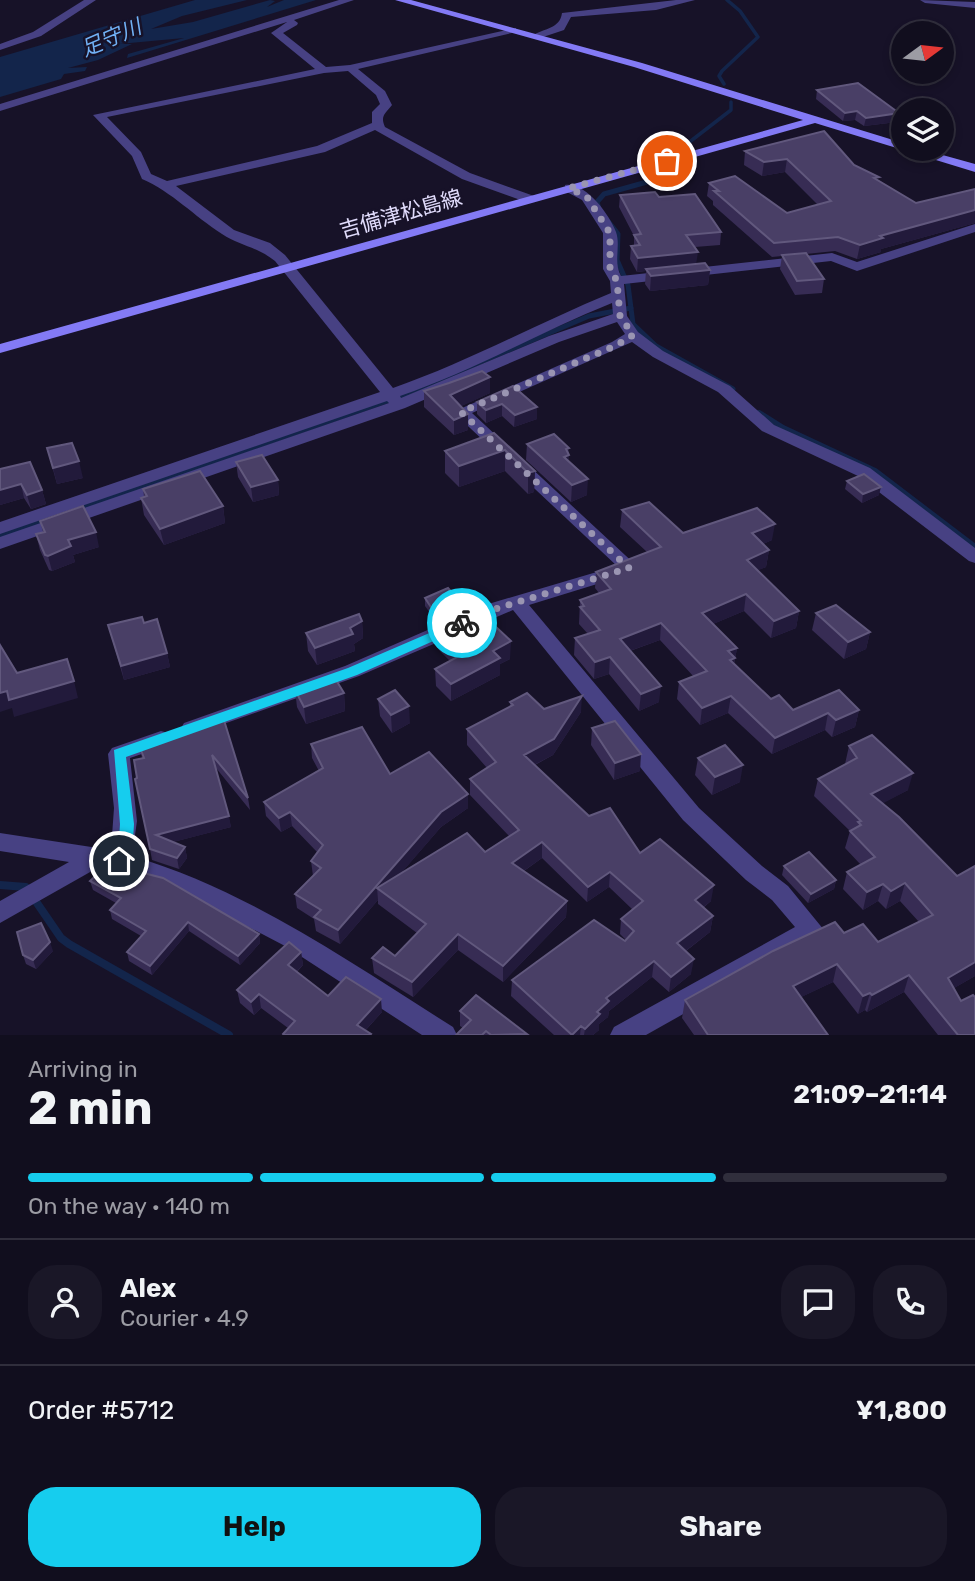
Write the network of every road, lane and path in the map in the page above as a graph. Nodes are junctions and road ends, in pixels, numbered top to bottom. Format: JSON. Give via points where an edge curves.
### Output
{"nodes":[{"id":1,"x":91,"y":0,"type":"edge"},
{"id":2,"x":349,"y":0,"type":"edge"},
{"id":3,"x":400,"y":0,"type":"edge"},
{"id":4,"x":690,"y":0,"type":"edge"},
{"id":5,"x":925,"y":0,"type":"edge"},
{"id":6,"x":975,"y":5,"type":"edge"},
{"id":7,"x":319,"y":9,"type":"junction"},
{"id":8,"x":512,"y":30,"type":"junction"},
{"id":9,"x":537,"y":36,"type":"junction"},
{"id":10,"x":0,"y":47,"type":"edge"},
{"id":11,"x":351,"y":68,"type":"junction"},
{"id":12,"x":324,"y":70,"type":"junction"},
{"id":13,"x":0,"y":108,"type":"edge"},
{"id":14,"x":814,"y":120,"type":"junction"},
{"id":15,"x":378,"y":125,"type":"junction"},
{"id":16,"x":891,"y":143,"type":"edge"},
{"id":17,"x":951,"y":161,"type":"edge"},
{"id":18,"x":975,"y":168,"type":"edge"},
{"id":19,"x":166,"y":185,"type":"junction"},
{"id":20,"x":569,"y":188,"type":"junction"},
{"id":21,"x":530,"y":199,"type":"junction"},
{"id":22,"x":975,"y":228,"type":"edge"},
{"id":23,"x":289,"y":267,"type":"junction"},
{"id":24,"x":620,"y":296,"type":"junction"},
{"id":25,"x":633,"y":335,"type":"junction"},
{"id":26,"x":0,"y":349,"type":"edge"},
{"id":27,"x":395,"y":400,"type":"junction"},
{"id":28,"x":0,"y":528,"type":"edge"},
{"id":29,"x":0,"y":543,"type":"edge"},
{"id":30,"x":975,"y":557,"type":"edge"},
{"id":31,"x":517,"y":603,"type":"junction"},
{"id":32,"x":0,"y":842,"type":"edge"},
{"id":33,"x":108,"y":859,"type":"junction"},
{"id":34,"x":8,"y":906,"type":"edge"},
{"id":35,"x":444,"y":1035,"type":"edge"},
{"id":36,"x":623,"y":1035,"type":"edge"}],
"edges":[{"from":1,"to":10,"type":"street","via":[[37,34]]},
{"from":2,"to":7,"type":"street"},
{"from":3,"to":8,"type":"main road"},
{"from":4,"to":9,"type":"street","via":[[566,15],[561,28]]},
{"from":5,"to":6,"type":"street"},
{"from":7,"to":12,"type":"street","via":[[276,33]]},
{"from":7,"to":13,"type":"street"},
{"from":8,"to":9,"type":"main road"},
{"from":8,"to":11,"type":"street"},
{"from":9,"to":14,"type":"main road"},
{"from":11,"to":12,"type":"street"},
{"from":11,"to":15,"type":"street","via":[[381,93],[386,105],[378,112]]},
{"from":12,"to":19,"type":"street","via":[[99,116],[137,155],[146,176]]},
{"from":14,"to":16,"type":"main road"},
{"from":14,"to":20,"type":"main road","name":"吉備津松島線"},
{"from":15,"to":19,"type":"street","via":[[321,149]]},
{"from":15,"to":21,"type":"street","via":[[466,176]]},
{"from":17,"to":18,"type":"main road"},
{"from":19,"to":23,"type":"street","via":[[229,233],[265,246]]},
{"from":20,"to":21,"type":"main road","name":"吉備津松島線"},
{"from":20,"to":24,"type":"street","via":[[587,197],[610,233],[610,269]]},
{"from":21,"to":23,"type":"main road","name":"吉備津松島線"},
{"from":22,"to":24,"type":"street","via":[[856,267],[832,257]]},
{"from":23,"to":26,"type":"main road","name":"吉備津松島線"},
{"from":23,"to":27,"type":"street"},
{"from":24,"to":25,"type":"street"},
{"from":24,"to":27,"type":"street","via":[[554,339]]},
{"from":25,"to":30,"type":"street","via":[[658,354],[724,389],[768,428],[864,472]]},
{"from":25,"to":31,"type":"street","via":[[461,412],[629,568]]},
{"from":27,"to":28,"type":"street"},
{"from":27,"to":29,"type":"street"},
{"from":31,"to":33,"type":"street","via":[[352,671],[118,754],[126,840]]},
{"from":31,"to":36,"type":"street","via":[[691,814],[780,893],[812,930]]},
{"from":32,"to":33,"type":"street"},
{"from":33,"to":34,"type":"street"},
{"from":33,"to":35,"type":"street","via":[[173,877],[293,939]]}]}
